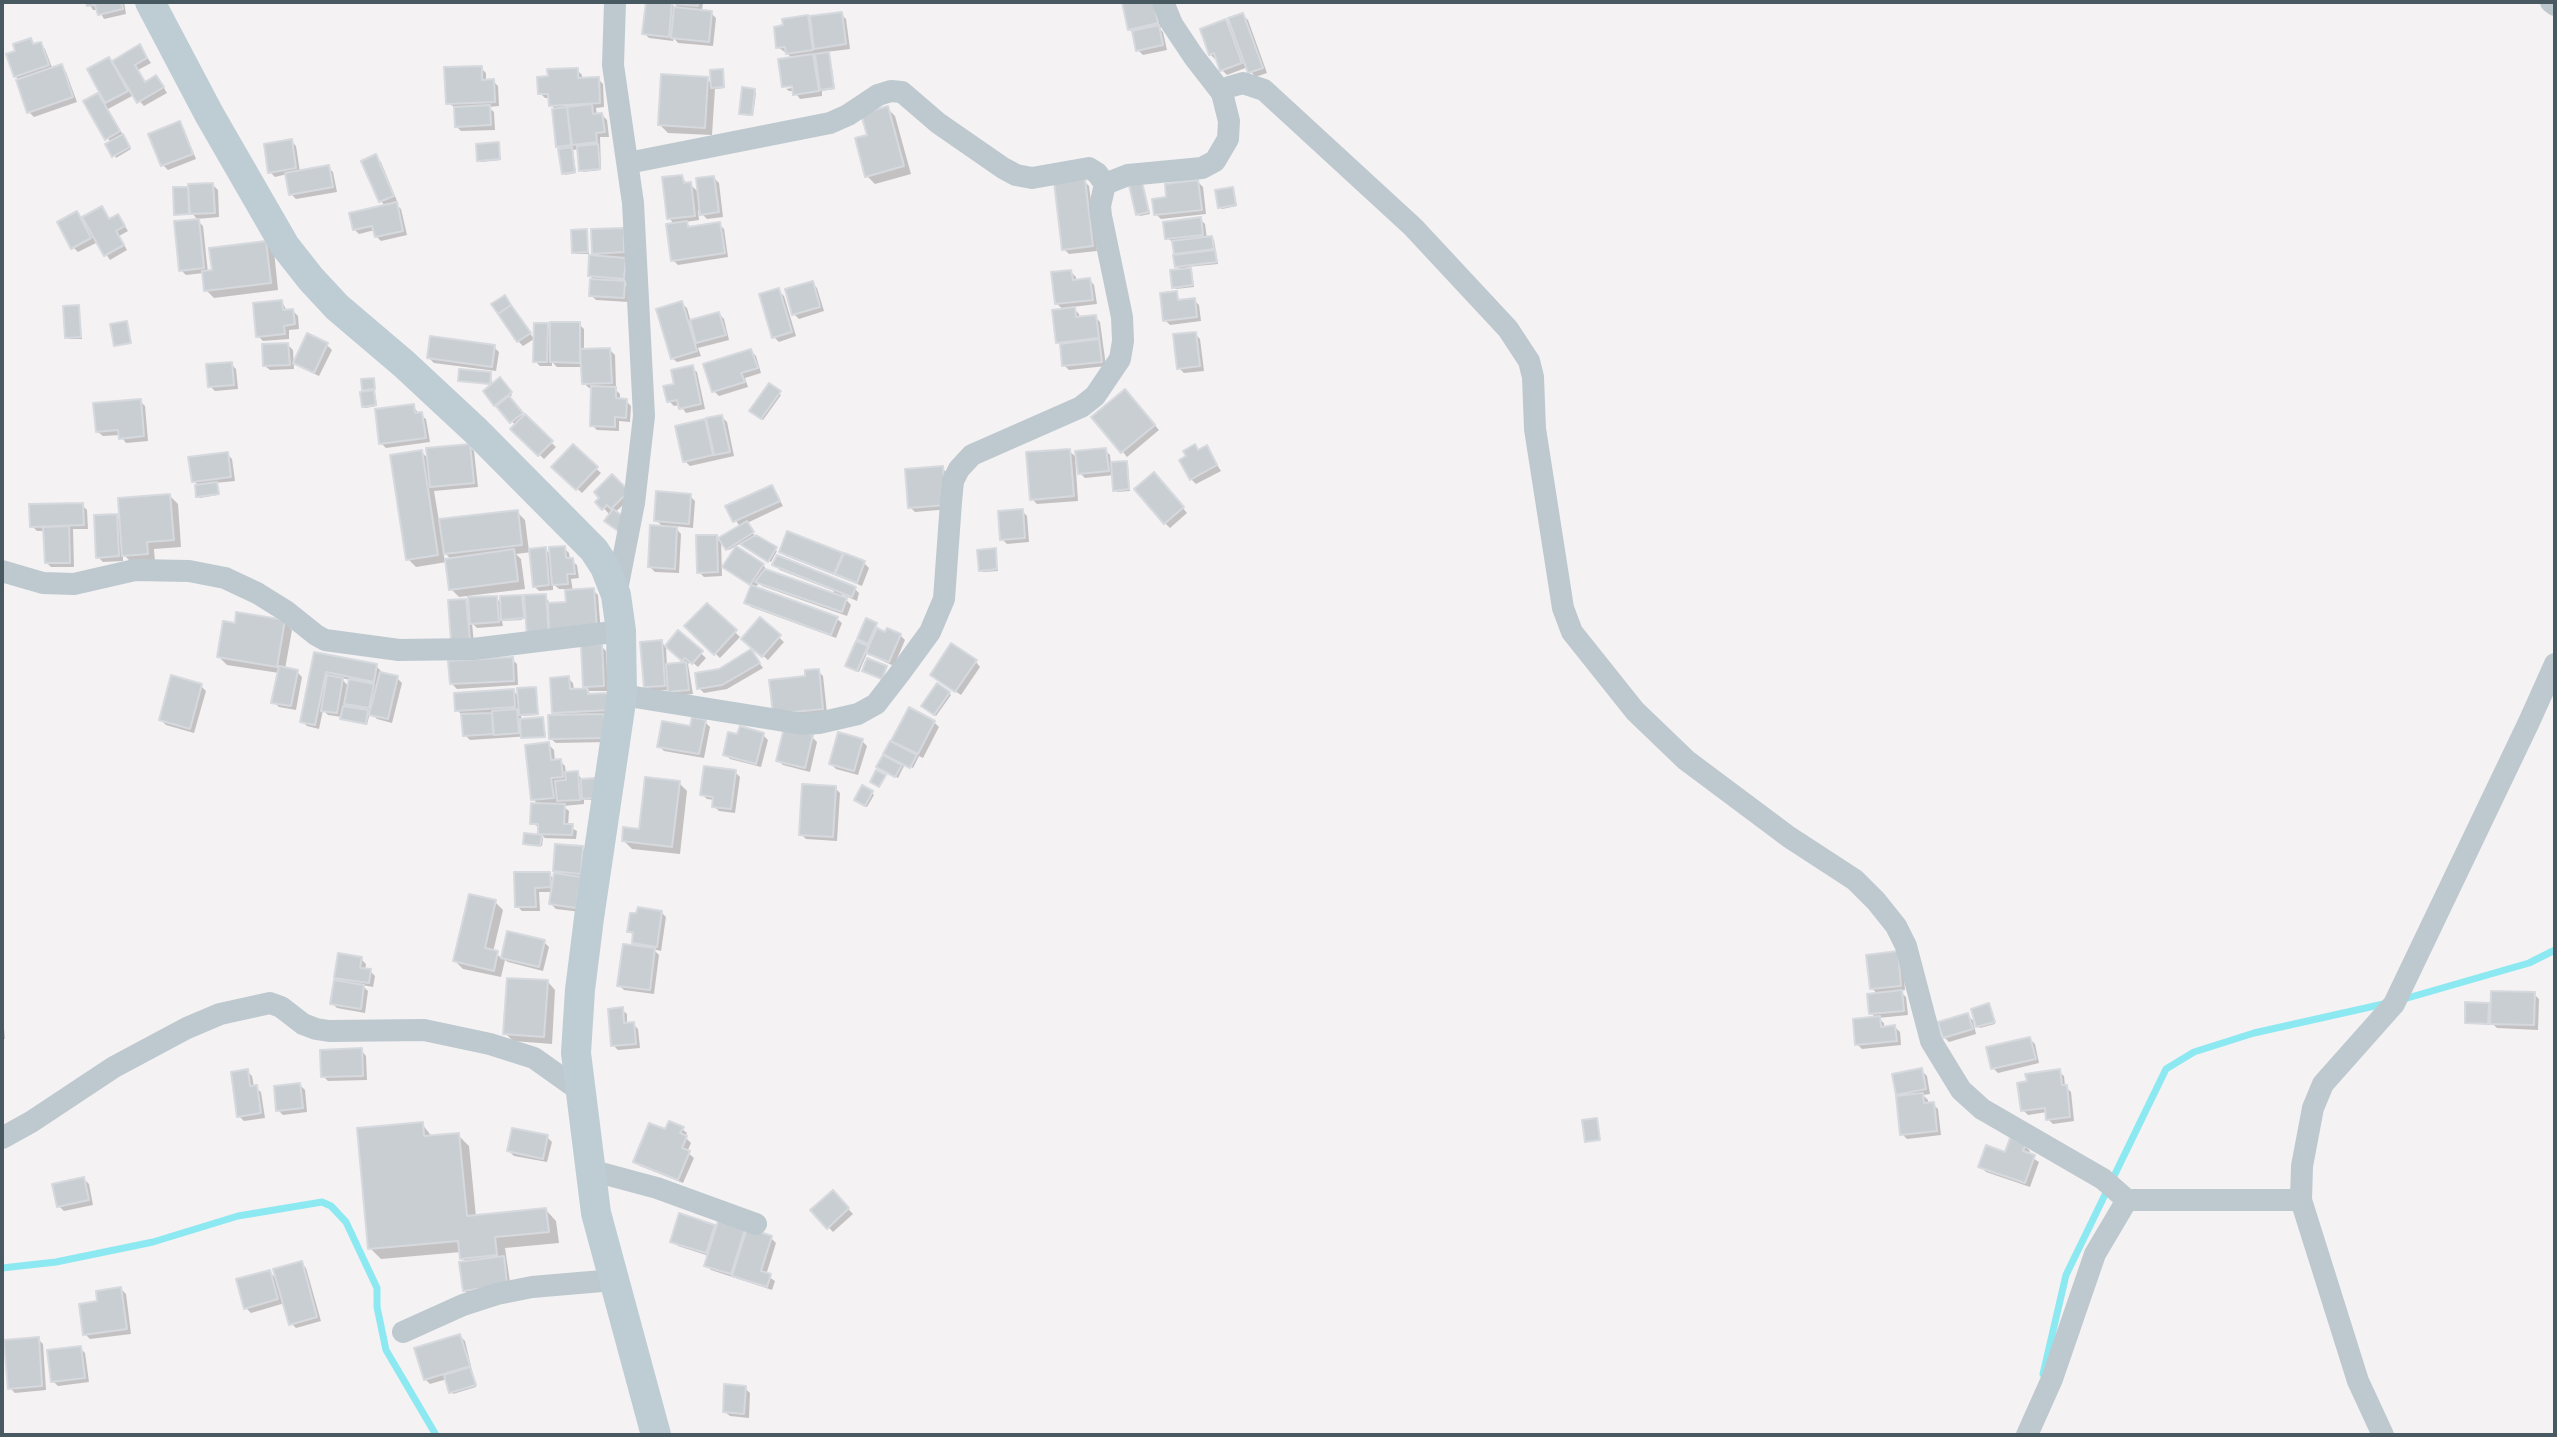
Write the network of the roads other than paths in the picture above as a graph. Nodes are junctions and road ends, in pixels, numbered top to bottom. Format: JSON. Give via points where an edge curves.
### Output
{"nodes":[{"id":1,"x":150,"y":2,"type":"edge"},
{"id":2,"x":615,"y":2,"type":"edge"},
{"id":3,"x":1163,"y":2,"type":"edge"},
{"id":4,"x":1222,"y":93,"type":"junction"},
{"id":5,"x":628,"y":163,"type":"junction"},
{"id":6,"x":1105,"y":184,"type":"junction"},
{"id":7,"x":2,"y":571,"type":"edge"},
{"id":8,"x":616,"y":595,"type":"junction"},
{"id":9,"x":621,"y":631,"type":"junction"},
{"id":10,"x":2555,"y":664,"type":"edge"},
{"id":11,"x":622,"y":695,"type":"junction"},
{"id":12,"x":579,"y":1090,"type":"junction"},
{"id":13,"x":2,"y":1138,"type":"edge"},
{"id":14,"x":590,"y":1170,"type":"junction"},
{"id":15,"x":2127,"y":1200,"type":"junction"},
{"id":16,"x":2301,"y":1200,"type":"junction"},
{"id":17,"x":756,"y":1224,"type":"dead end"},
{"id":18,"x":614,"y":1280,"type":"junction"},
{"id":19,"x":403,"y":1332,"type":"dead end"},
{"id":20,"x":656,"y":1435,"type":"edge"},
{"id":21,"x":2027,"y":1435,"type":"edge"},
{"id":22,"x":2383,"y":1435,"type":"edge"}],
"edges":[{"from":1,"to":8,"type":"main road","via":[[285,246],[337,307],[476,431],[594,550]]},
{"from":2,"to":5,"type":"street","via":[[613,65]]},
{"from":3,"to":4,"type":"street","via":[[1172,24]]},
{"from":4,"to":6,"type":"street","via":[[1228,139],[1215,161],[1202,168],[1128,175]]},
{"from":4,"to":15,"type":"street","via":[[1243,83],[1264,90],[1413,227],[1508,329],[1533,377],[1535,429],[1563,608],[1583,648],[1635,711],[1686,760],[1855,880],[1876,901],[1906,946],[1931,1041],[1961,1090],[1982,1109],[2103,1179]]},
{"from":5,"to":6,"type":"street","via":[[830,123],[891,91],[902,92],[1016,175],[1032,178],[1089,168]]},
{"from":5,"to":8,"type":"street","via":[[644,416]]},
{"from":6,"to":11,"type":"street","via":[[1100,206],[1122,317],[1120,359],[1081,407],[972,455],[959,469],[953,481],[942,607],[930,632],[876,704],[847,718],[803,724]]},
{"from":7,"to":9,"type":"street","via":[[43,583],[74,584],[135,570],[225,578],[257,593],[325,640],[399,650],[473,649]]},
{"from":8,"to":9,"type":"main road"},
{"from":9,"to":11,"type":"main road"},
{"from":10,"to":16,"type":"street","via":[[2394,1004],[2323,1084],[2313,1108]]},
{"from":11,"to":12,"type":"main road","via":[[580,990]]},
{"from":12,"to":13,"type":"street","via":[[534,1058],[490,1044],[424,1030],[316,1029],[281,1007],[255,1004],[187,1028]]},
{"from":12,"to":14,"type":"main road"},
{"from":14,"to":17,"type":"street"},
{"from":14,"to":18,"type":"main road"},
{"from":15,"to":16,"type":"street"},
{"from":15,"to":21,"type":"street","via":[[2095,1254]]},
{"from":16,"to":22,"type":"street","via":[[2358,1381]]},
{"from":18,"to":19,"type":"street","via":[[497,1294]]},
{"from":18,"to":20,"type":"main road"}]}
